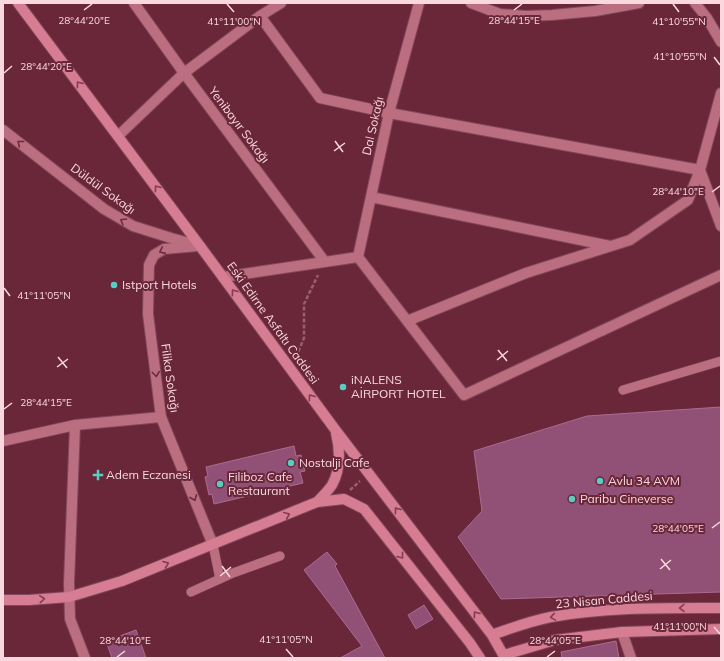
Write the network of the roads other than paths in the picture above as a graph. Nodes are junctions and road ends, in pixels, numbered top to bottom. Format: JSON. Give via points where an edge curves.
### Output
{"nodes":[{"id":1,"x":18,"y":3,"type":"edge"},
{"id":2,"x":134,"y":3,"type":"edge"},
{"id":3,"x":419,"y":3,"type":"edge"},
{"id":4,"x":471,"y":3,"type":"edge"},
{"id":5,"x":639,"y":3,"type":"edge"},
{"id":6,"x":695,"y":3,"type":"edge"},
{"id":7,"x":275,"y":5,"type":"edge"},
{"id":8,"x":260,"y":16,"type":"junction"},
{"id":9,"x":721,"y":42,"type":"edge"},
{"id":10,"x":184,"y":73,"type":"junction"},
{"id":11,"x":721,"y":93,"type":"edge"},
{"id":12,"x":389,"y":113,"type":"junction"},
{"id":13,"x":3,"y":130,"type":"edge"},
{"id":14,"x":118,"y":136,"type":"junction"},
{"id":15,"x":700,"y":170,"type":"junction"},
{"id":16,"x":371,"y":197,"type":"junction"},
{"id":17,"x":721,"y":226,"type":"edge"},
{"id":18,"x":200,"y":246,"type":"junction"},
{"id":19,"x":610,"y":246,"type":"junction"},
{"id":20,"x":358,"y":257,"type":"junction"},
{"id":21,"x":325,"y":262,"type":"junction"},
{"id":22,"x":721,"y":275,"type":"edge"},
{"id":23,"x":223,"y":277,"type":"junction"},
{"id":24,"x":407,"y":321,"type":"junction"},
{"id":25,"x":721,"y":361,"type":"edge"},
{"id":26,"x":624,"y":390,"type":"dead end"},
{"id":27,"x":161,"y":417,"type":"junction"},
{"id":28,"x":75,"y":425,"type":"junction"},
{"id":29,"x":334,"y":428,"type":"junction"},
{"id":30,"x":3,"y":441,"type":"edge"},
{"id":31,"x":318,"y":502,"type":"junction"},
{"id":32,"x":213,"y":545,"type":"junction"},
{"id":33,"x":280,"y":556,"type":"dead end"},
{"id":34,"x":220,"y":579,"type":"junction"},
{"id":35,"x":191,"y":592,"type":"dead end"},
{"id":36,"x":69,"y":597,"type":"junction"},
{"id":37,"x":3,"y":600,"type":"edge"},
{"id":38,"x":721,"y":608,"type":"edge"},
{"id":39,"x":721,"y":629,"type":"edge"},
{"id":40,"x":622,"y":632,"type":"junction"},
{"id":41,"x":492,"y":634,"type":"junction"},
{"id":42,"x":504,"y":657,"type":"edge"},
{"id":43,"x":85,"y":658,"type":"edge"},
{"id":44,"x":480,"y":658,"type":"edge"},
{"id":45,"x":631,"y":658,"type":"edge"}],
"edges":[{"from":14,"to":1,"type":"main road","name":"Eski Edirne Asfaltı Caddesi","one_way":true},
{"from":2,"to":10,"type":"street","name":"Yenibayır Sokağı"},
{"from":3,"to":12,"type":"street","name":"Dal Sokağı"},
{"from":4,"to":5,"type":"street","via":[[500,14],[526,16],[595,11]]},
{"from":6,"to":9,"type":"street"},
{"from":7,"to":8,"type":"street"},
{"from":8,"to":10,"type":"street"},
{"from":8,"to":12,"type":"street","via":[[320,98]]},
{"from":10,"to":14,"type":"street"},
{"from":10,"to":21,"type":"street","name":"Yenibayır Sokağı"},
{"from":11,"to":15,"type":"street"},
{"from":12,"to":15,"type":"street"},
{"from":12,"to":16,"type":"street","name":"Dal Sokağı"},
{"from":18,"to":13,"type":"street","name":"Düldül Sokağı","one_way":true,"via":[[127,223],[104,209]]},
{"from":18,"to":14,"type":"main road","name":"Eski Edirne Asfaltı Caddesi","one_way":true},
{"from":15,"to":17,"type":"street"},
{"from":15,"to":19,"type":"street","via":[[688,200],[630,240]]},
{"from":16,"to":19,"type":"street"},
{"from":16,"to":20,"type":"street","name":"Dal Sokağı"},
{"from":18,"to":23,"type":"main road","name":"Eski Edirne Asfaltı Caddesi"},
{"from":18,"to":27,"type":"street","name":"Filika Sokağı","one_way":true,"via":[[164,249],[154,255],[149,265],[148,314]]},
{"from":19,"to":24,"type":"street","via":[[526,273]]},
{"from":20,"to":21,"type":"street"},
{"from":20,"to":24,"type":"street"},
{"from":21,"to":23,"type":"street"},
{"from":22,"to":24,"type":"street","via":[[464,395]]},
{"from":29,"to":23,"type":"main road","name":"Eski Edirne Asfaltı Caddesi","one_way":true},
{"from":25,"to":26,"type":"lane"},
{"from":27,"to":28,"type":"street"},
{"from":27,"to":32,"type":"street","name":"Filika Sokağı","one_way":true},
{"from":28,"to":30,"type":"street"},
{"from":28,"to":36,"type":"street"},
{"from":29,"to":31,"type":"main road","via":[[340,448],[339,467],[332,486]]},
{"from":41,"to":29,"type":"main road","name":"Eski Edirne Asfaltı Caddesi","one_way":true},
{"from":32,"to":31,"type":"main road","one_way":true},
{"from":31,"to":44,"type":"main road","one_way":true,"via":[[344,499],[364,509]]},
{"from":32,"to":34,"type":"lane"},
{"from":36,"to":32,"type":"main road","one_way":true,"via":[[122,581]]},
{"from":33,"to":34,"type":"lane"},
{"from":34,"to":35,"type":"lane"},
{"from":37,"to":36,"type":"main road","one_way":true},
{"from":36,"to":43,"type":"street","via":[[70,619]]},
{"from":38,"to":41,"type":"main road","name":"23 Nisan Caddesi","one_way":true,"via":[[624,609],[550,617]]},
{"from":39,"to":40,"type":"main road"},
{"from":40,"to":42,"type":"main road","via":[[555,640]]},
{"from":40,"to":45,"type":"street"},
{"from":41,"to":42,"type":"main road","name":"Eski Edirne Asfaltı Caddesi"}]}
